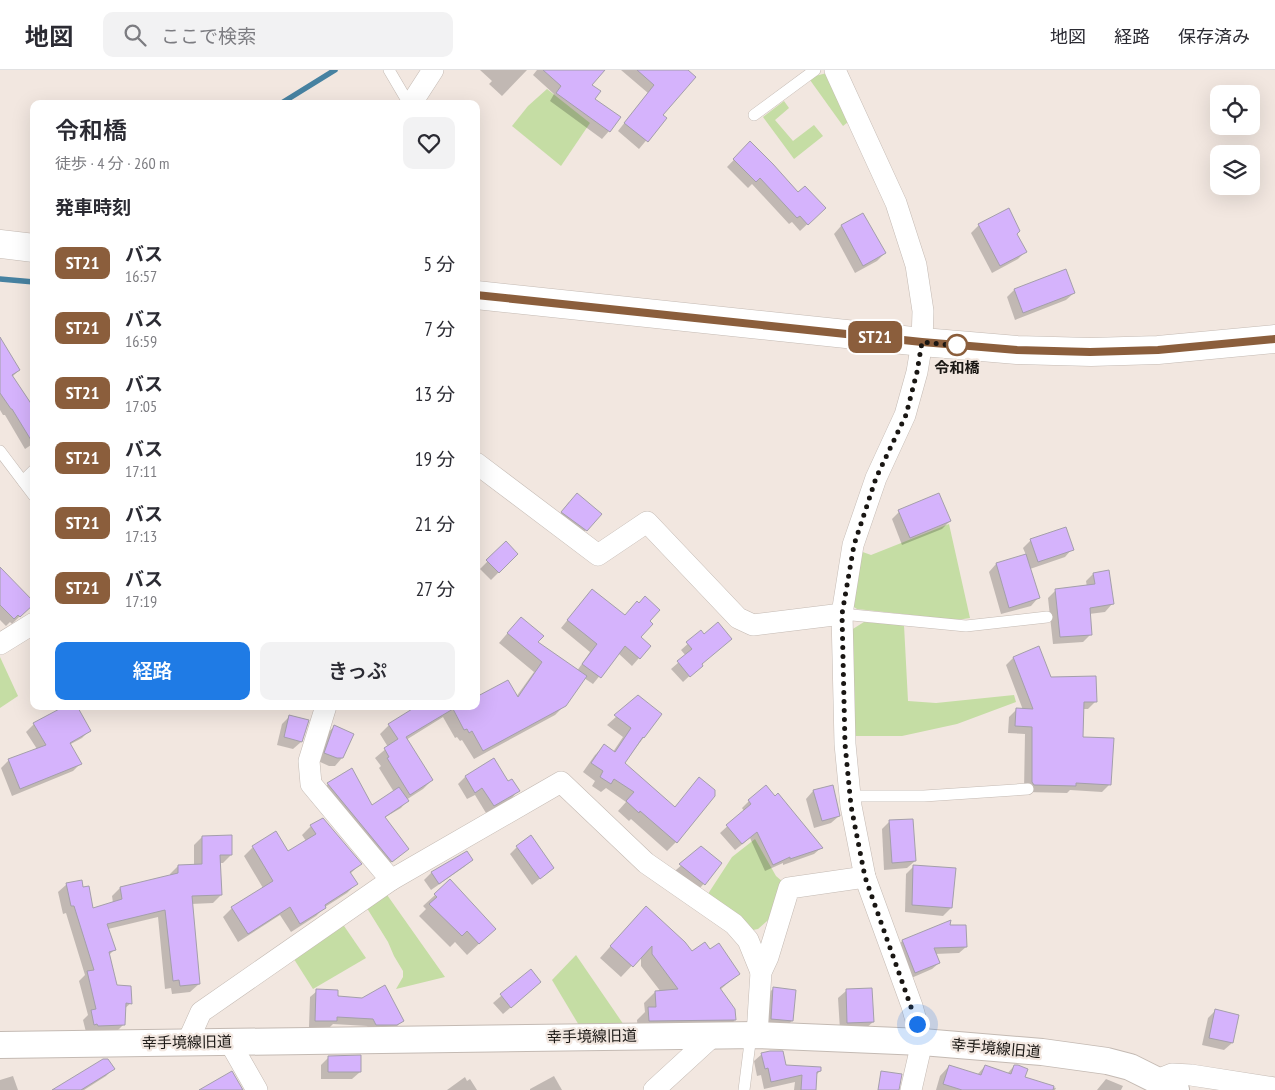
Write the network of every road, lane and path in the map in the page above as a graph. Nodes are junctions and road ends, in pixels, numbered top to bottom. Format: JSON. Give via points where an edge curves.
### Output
{"nodes":[{"id":1,"x":389,"y":70,"type":"edge"},
{"id":2,"x":433,"y":70,"type":"edge"},
{"id":3,"x":816,"y":70,"type":"edge"},
{"id":4,"x":835,"y":70,"type":"edge"},
{"id":5,"x":408,"y":100,"type":"edge"},
{"id":6,"x":413,"y":100,"type":"edge"},
{"id":7,"x":754,"y":115,"type":"dead end"},
{"id":8,"x":0,"y":244,"type":"edge"},
{"id":9,"x":30,"y":248,"type":"edge"},
{"id":10,"x":480,"y":295,"type":"edge"},
{"id":11,"x":1275,"y":339,"type":"edge"},
{"id":12,"x":922,"y":342,"type":"junction"},
{"id":13,"x":0,"y":450,"type":"edge"},
{"id":14,"x":480,"y":466,"type":"edge"},
{"id":15,"x":30,"y":474,"type":"edge"},
{"id":16,"x":22,"y":481,"type":"junction"},
{"id":17,"x":30,"y":491,"type":"edge"},
{"id":18,"x":842,"y":614,"type":"junction"},
{"id":19,"x":1047,"y":617,"type":"dead end"},
{"id":20,"x":30,"y":625,"type":"edge"},
{"id":21,"x":0,"y":644,"type":"edge"},
{"id":22,"x":325,"y":710,"type":"edge"},
{"id":23,"x":1028,"y":789,"type":"dead end"},
{"id":24,"x":850,"y":796,"type":"junction"},
{"id":25,"x":865,"y":877,"type":"junction"},
{"id":26,"x":391,"y":880,"type":"junction"},
{"id":27,"x":761,"y":972,"type":"junction"},
{"id":28,"x":714,"y":1035,"type":"junction"},
{"id":29,"x":754,"y":1035,"type":"junction"},
{"id":30,"x":229,"y":1041,"type":"junction"},
{"id":31,"x":188,"y":1042,"type":"junction"},
{"id":32,"x":922,"y":1042,"type":"junction"},
{"id":33,"x":0,"y":1045,"type":"edge"},
{"id":34,"x":1167,"y":1085,"type":"edge"},
{"id":35,"x":1275,"y":1088,"type":"edge"},
{"id":36,"x":258,"y":1090,"type":"edge"},
{"id":37,"x":654,"y":1090,"type":"edge"},
{"id":38,"x":744,"y":1090,"type":"edge"},
{"id":39,"x":911,"y":1090,"type":"edge"}],
"edges":[{"from":1,"to":5,"type":"lane"},
{"from":2,"to":6,"type":"street"},
{"from":3,"to":7,"type":"lane"},
{"from":4,"to":12,"type":"street","via":[[896,203],[916,265],[923,311]]},
{"from":8,"to":9,"type":"main road"},
{"from":10,"to":12,"type":"main road"},
{"from":11,"to":12,"type":"main road","via":[[1158,350],[1090,352]]},
{"from":12,"to":18,"type":"street","via":[[906,415],[876,478],[854,545]]},
{"from":13,"to":16,"type":"lane"},
{"from":14,"to":18,"type":"street","via":[[598,555],[647,522],[738,618],[753,625]]},
{"from":15,"to":16,"type":"lane"},
{"from":16,"to":17,"type":"lane"},
{"from":18,"to":19,"type":"lane","via":[[966,626]]},
{"from":18,"to":24,"type":"street","via":[[845,744]]},
{"from":20,"to":21,"type":"street"},
{"from":22,"to":26,"type":"street","via":[[309,761],[311,784]]},
{"from":23,"to":24,"type":"lane","via":[[924,796]]},
{"from":24,"to":25,"type":"street"},
{"from":25,"to":27,"type":"street","via":[[789,888]]},
{"from":25,"to":32,"type":"street"},
{"from":26,"to":27,"type":"street","via":[[560,782],[646,863],[734,924],[748,940]]},
{"from":26,"to":31,"type":"street","via":[[201,1012]]},
{"from":27,"to":29,"type":"street"},
{"from":28,"to":29,"type":"street","name":"幸手境線旧道"},
{"from":28,"to":30,"type":"street","name":"幸手境線旧道"},
{"from":28,"to":37,"type":"street"},
{"from":29,"to":32,"type":"street","name":"幸手境線旧道"},
{"from":29,"to":38,"type":"lane"},
{"from":30,"to":31,"type":"street","name":"幸手境線旧道"},
{"from":30,"to":36,"type":"street"},
{"from":31,"to":33,"type":"street","name":"幸手境線旧道"},
{"from":32,"to":34,"type":"street","name":"幸手境線旧道","via":[[1107,1061],[1130,1067]]},
{"from":32,"to":39,"type":"street"},
{"from":34,"to":35,"type":"street","via":[[1172,1074],[1190,1074]]}]}
